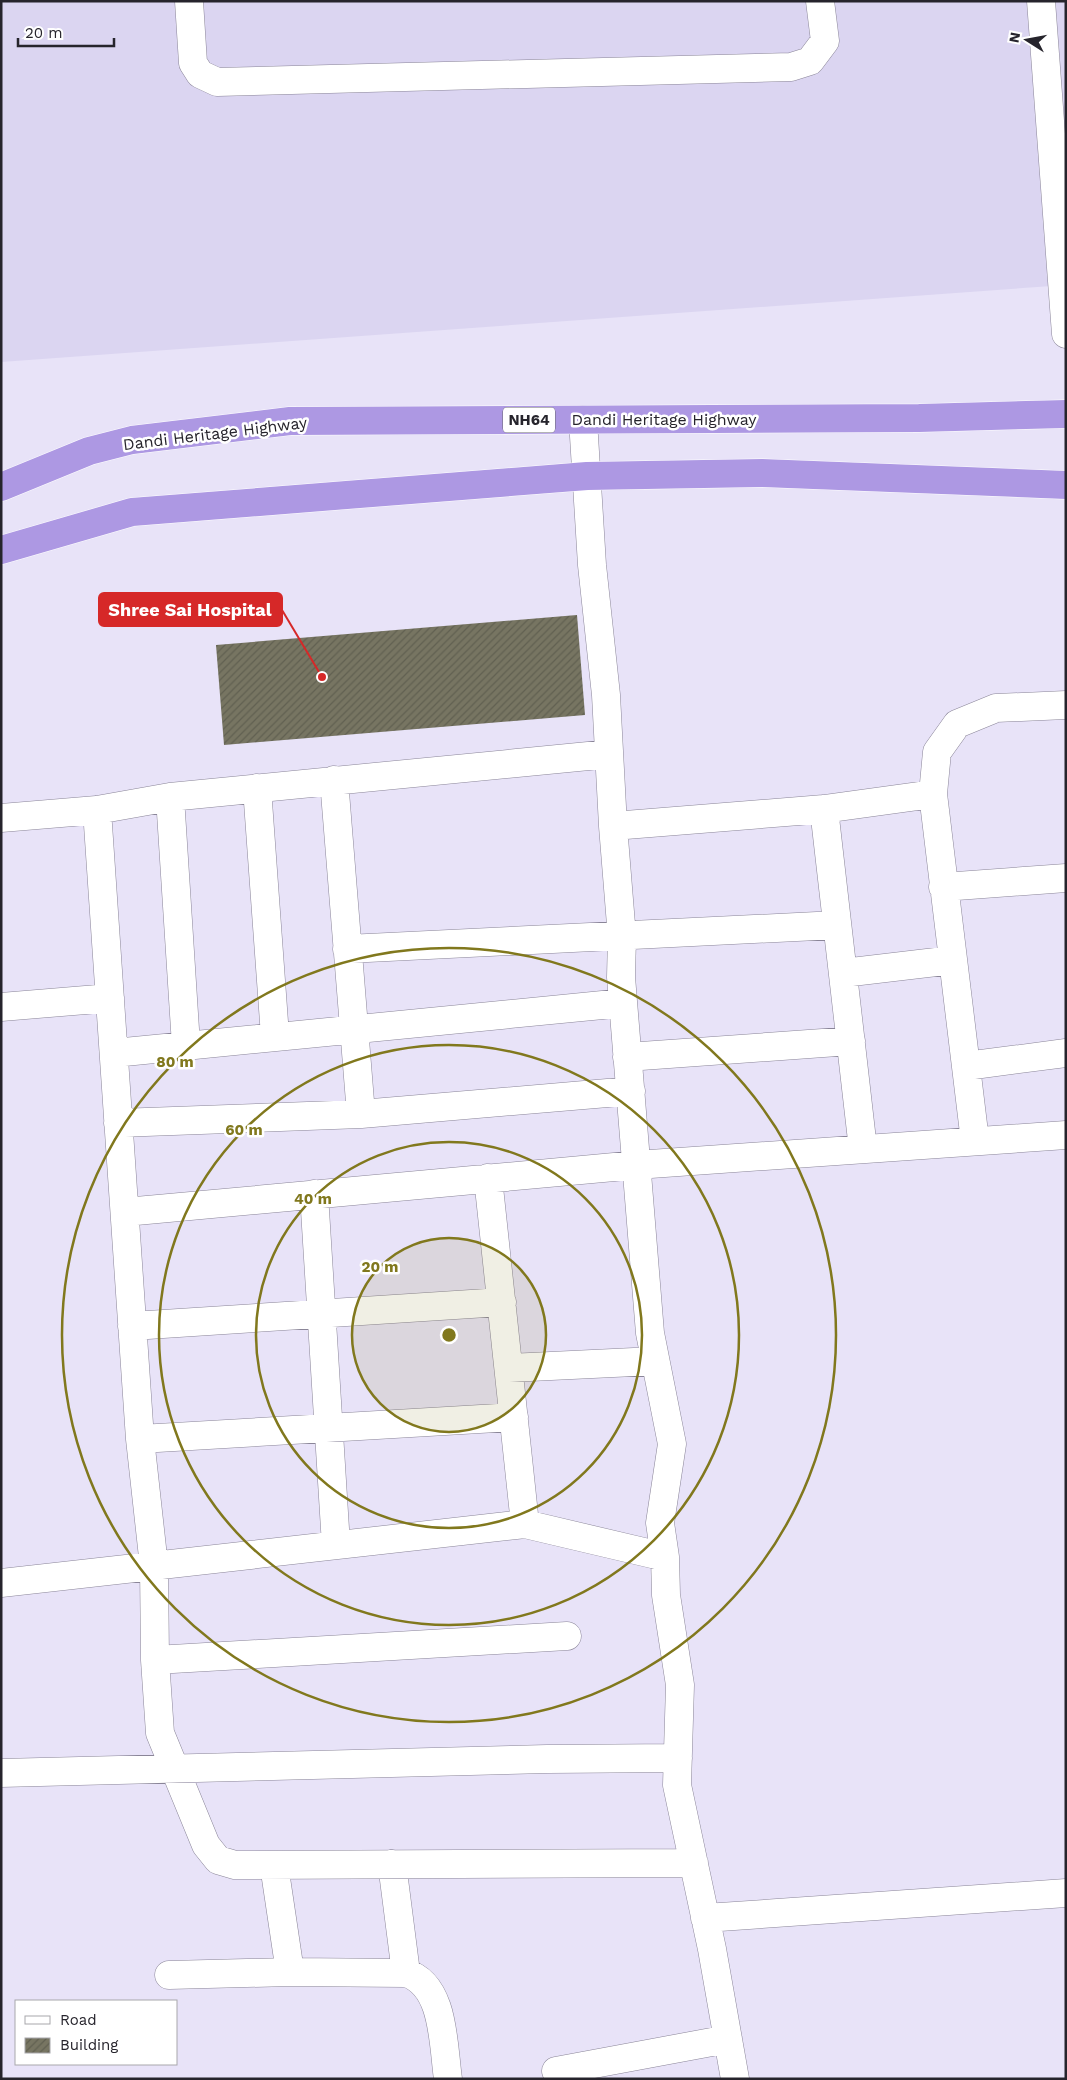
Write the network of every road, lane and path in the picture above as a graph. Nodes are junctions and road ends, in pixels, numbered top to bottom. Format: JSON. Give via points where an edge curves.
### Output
{"nodes":[{"id":1,"x":189,"y":1,"type":"edge"},
{"id":2,"x":820,"y":1,"type":"edge"},
{"id":3,"x":1041,"y":1,"type":"edge"},
{"id":4,"x":1066,"y":334,"type":"edge"},
{"id":5,"x":1066,"y":414,"type":"edge"},
{"id":6,"x":583,"y":420,"type":"junction"},
{"id":7,"x":587,"y":476,"type":"junction"},
{"id":8,"x":1066,"y":485,"type":"edge"},
{"id":9,"x":1,"y":487,"type":"edge"},
{"id":10,"x":1,"y":550,"type":"edge"},
{"id":11,"x":1066,"y":704,"type":"edge"},
{"id":12,"x":609,"y":754,"type":"junction"},
{"id":13,"x":334,"y":780,"type":"junction"},
{"id":14,"x":257,"y":788,"type":"junction"},
{"id":15,"x":933,"y":794,"type":"junction"},
{"id":16,"x":170,"y":797,"type":"junction"},
{"id":17,"x":824,"y":809,"type":"junction"},
{"id":18,"x":97,"y":810,"type":"junction"},
{"id":19,"x":1,"y":818,"type":"edge"},
{"id":20,"x":613,"y":826,"type":"junction"},
{"id":21,"x":1066,"y":878,"type":"edge"},
{"id":22,"x":944,"y":887,"type":"junction"},
{"id":23,"x":837,"y":925,"type":"junction"},
{"id":24,"x":622,"y":937,"type":"junction"},
{"id":25,"x":348,"y":949,"type":"junction"},
{"id":26,"x":952,"y":960,"type":"junction"},
{"id":27,"x":843,"y":973,"type":"junction"},
{"id":28,"x":110,"y":998,"type":"junction"},
{"id":29,"x":623,"y":1003,"type":"junction"},
{"id":30,"x":1,"y":1007,"type":"edge"},
{"id":31,"x":354,"y":1029,"type":"junction"},
{"id":32,"x":275,"y":1036,"type":"junction"},
{"id":33,"x":851,"y":1041,"type":"junction"},
{"id":34,"x":186,"y":1045,"type":"junction"},
{"id":35,"x":114,"y":1053,"type":"junction"},
{"id":36,"x":1066,"y":1053,"type":"edge"},
{"id":37,"x":627,"y":1057,"type":"junction"},
{"id":38,"x":966,"y":1066,"type":"junction"},
{"id":39,"x":630,"y":1091,"type":"junction"},
{"id":40,"x":361,"y":1114,"type":"junction"},
{"id":41,"x":118,"y":1123,"type":"junction"},
{"id":42,"x":1066,"y":1135,"type":"edge"},
{"id":43,"x":975,"y":1141,"type":"junction"},
{"id":44,"x":863,"y":1149,"type":"junction"},
{"id":45,"x":636,"y":1165,"type":"junction"},
{"id":46,"x":488,"y":1178,"type":"junction"},
{"id":47,"x":314,"y":1194,"type":"junction"},
{"id":48,"x":124,"y":1212,"type":"junction"},
{"id":49,"x":502,"y":1302,"type":"junction"},
{"id":50,"x":322,"y":1314,"type":"junction"},
{"id":51,"x":132,"y":1326,"type":"junction"},
{"id":52,"x":656,"y":1361,"type":"junction"},
{"id":53,"x":509,"y":1368,"type":"junction"},
{"id":54,"x":514,"y":1417,"type":"junction"},
{"id":55,"x":327,"y":1428,"type":"junction"},
{"id":56,"x":140,"y":1438,"type":"junction"},
{"id":57,"x":525,"y":1524,"type":"junction"},
{"id":58,"x":336,"y":1545,"type":"junction"},
{"id":59,"x":665,"y":1557,"type":"junction"},
{"id":60,"x":154,"y":1566,"type":"junction"},
{"id":61,"x":1,"y":1583,"type":"edge"},
{"id":62,"x":567,"y":1636,"type":"dead end"},
{"id":63,"x":155,"y":1660,"type":"junction"},
{"id":64,"x":678,"y":1758,"type":"junction"},
{"id":65,"x":173,"y":1768,"type":"junction"},
{"id":66,"x":1,"y":1774,"type":"edge"},
{"id":67,"x":694,"y":1863,"type":"junction"},
{"id":68,"x":392,"y":1864,"type":"junction"},
{"id":69,"x":274,"y":1865,"type":"junction"},
{"id":70,"x":1066,"y":1893,"type":"edge"},
{"id":71,"x":705,"y":1918,"type":"junction"},
{"id":72,"x":290,"y":1972,"type":"junction"},
{"id":73,"x":406,"y":1973,"type":"junction"},
{"id":74,"x":169,"y":1975,"type":"dead end"},
{"id":75,"x":728,"y":2039,"type":"junction"},
{"id":76,"x":556,"y":2071,"type":"dead end"},
{"id":77,"x":440,"y":2078,"type":"edge"},
{"id":78,"x":735,"y":2079,"type":"edge"}],
"edges":[{"from":1,"to":2,"type":"street","via":[[193,63],[200,74],[217,82],[791,67],[810,61],[825,41]]},
{"from":3,"to":4,"type":"street"},
{"from":5,"to":6,"type":"highway","name":"Dandi Heritage Highway","number":"NH64"},
{"from":6,"to":7,"type":"street"},
{"from":6,"to":9,"type":"highway","name":"Dandi Heritage Highway","number":"NH64","via":[[290,421],[132,440],[89,451]]},
{"from":7,"to":8,"type":"highway","via":[[762,473]]},
{"from":7,"to":10,"type":"highway","via":[[132,512]]},
{"from":7,"to":12,"type":"street"},
{"from":11,"to":15,"type":"street","via":[[996,708],[957,724],[937,752]]},
{"from":12,"to":13,"type":"street"},
{"from":12,"to":20,"type":"street"},
{"from":13,"to":14,"type":"street"},
{"from":13,"to":25,"type":"street"},
{"from":14,"to":16,"type":"street"},
{"from":14,"to":32,"type":"street"},
{"from":15,"to":17,"type":"street"},
{"from":15,"to":22,"type":"street"},
{"from":16,"to":18,"type":"street"},
{"from":16,"to":34,"type":"street"},
{"from":17,"to":20,"type":"street"},
{"from":17,"to":23,"type":"street"},
{"from":18,"to":19,"type":"street"},
{"from":18,"to":28,"type":"street"},
{"from":20,"to":24,"type":"street"},
{"from":21,"to":22,"type":"street"},
{"from":22,"to":26,"type":"street"},
{"from":23,"to":24,"type":"street"},
{"from":23,"to":27,"type":"street"},
{"from":24,"to":25,"type":"street"},
{"from":24,"to":29,"type":"street"},
{"from":25,"to":31,"type":"street"},
{"from":26,"to":27,"type":"street"},
{"from":26,"to":38,"type":"street"},
{"from":27,"to":33,"type":"street"},
{"from":28,"to":30,"type":"street"},
{"from":28,"to":35,"type":"street"},
{"from":29,"to":31,"type":"street"},
{"from":29,"to":37,"type":"street"},
{"from":31,"to":32,"type":"street"},
{"from":31,"to":40,"type":"street"},
{"from":32,"to":34,"type":"street"},
{"from":33,"to":37,"type":"street"},
{"from":33,"to":44,"type":"street"},
{"from":34,"to":35,"type":"street"},
{"from":35,"to":41,"type":"street"},
{"from":36,"to":38,"type":"street"},
{"from":37,"to":39,"type":"street"},
{"from":38,"to":43,"type":"street"},
{"from":39,"to":40,"type":"street"},
{"from":39,"to":45,"type":"street"},
{"from":40,"to":41,"type":"street"},
{"from":41,"to":48,"type":"street"},
{"from":42,"to":43,"type":"street"},
{"from":43,"to":44,"type":"street"},
{"from":44,"to":45,"type":"street"},
{"from":45,"to":46,"type":"street"},
{"from":45,"to":52,"type":"street","via":[[650,1333]]},
{"from":46,"to":47,"type":"street"},
{"from":46,"to":49,"type":"street"},
{"from":47,"to":48,"type":"street"},
{"from":47,"to":50,"type":"street"},
{"from":48,"to":51,"type":"street"},
{"from":49,"to":50,"type":"street"},
{"from":49,"to":53,"type":"street"},
{"from":50,"to":51,"type":"street"},
{"from":50,"to":55,"type":"street"},
{"from":51,"to":56,"type":"street"},
{"from":52,"to":53,"type":"street"},
{"from":52,"to":59,"type":"street","via":[[672,1444],[660,1523]]},
{"from":53,"to":54,"type":"street"},
{"from":54,"to":55,"type":"street"},
{"from":54,"to":57,"type":"street"},
{"from":55,"to":56,"type":"street"},
{"from":55,"to":58,"type":"street"},
{"from":56,"to":60,"type":"street"},
{"from":57,"to":58,"type":"street"},
{"from":57,"to":59,"type":"street"},
{"from":58,"to":60,"type":"street"},
{"from":59,"to":64,"type":"street","via":[[666,1595],[680,1685]]},
{"from":60,"to":61,"type":"street"},
{"from":60,"to":63,"type":"street"},
{"from":62,"to":63,"type":"street"},
{"from":63,"to":65,"type":"street","via":[[160,1733]]},
{"from":64,"to":65,"type":"street"},
{"from":64,"to":67,"type":"street","via":[[677,1785]]},
{"from":65,"to":66,"type":"street"},
{"from":65,"to":69,"type":"street","via":[[206,1845],[218,1860],[235,1865]]},
{"from":67,"to":68,"type":"street"},
{"from":67,"to":71,"type":"street"},
{"from":68,"to":69,"type":"street"},
{"from":68,"to":73,"type":"street"},
{"from":69,"to":72,"type":"street"},
{"from":70,"to":71,"type":"street"},
{"from":71,"to":75,"type":"street"},
{"from":72,"to":73,"type":"street"},
{"from":72,"to":74,"type":"street"},
{"from":73,"to":77,"type":"street","via":[[416,1976],[428,1987],[437,2004]]},
{"from":75,"to":76,"type":"street"},
{"from":75,"to":78,"type":"street"}]}
